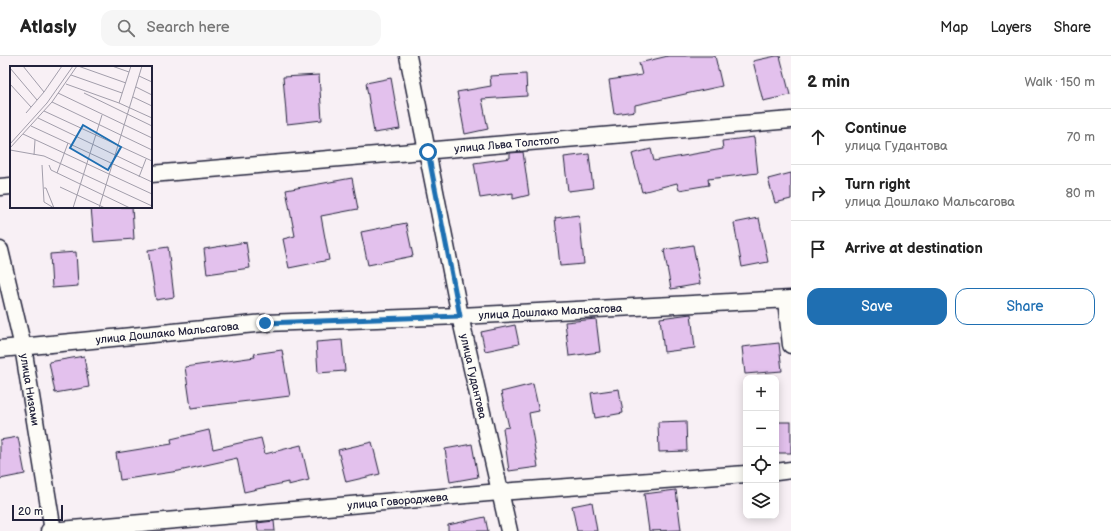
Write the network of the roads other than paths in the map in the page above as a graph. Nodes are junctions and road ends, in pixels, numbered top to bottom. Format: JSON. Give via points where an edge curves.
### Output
{"nodes":[{"id":1,"x":408,"y":56,"type":"edge"},
{"id":2,"x":791,"y":120,"type":"edge"},
{"id":3,"x":428,"y":152,"type":"junction"},
{"id":4,"x":152,"y":174,"type":"edge"},
{"id":5,"x":10,"y":186,"type":"edge"},
{"id":6,"x":0,"y":187,"type":"edge"},
{"id":7,"x":0,"y":250,"type":"edge"},
{"id":8,"x":788,"y":300,"type":"edge"},
{"id":9,"x":460,"y":316,"type":"junction"},
{"id":10,"x":791,"y":345,"type":"edge"},
{"id":11,"x":23,"y":347,"type":"junction"},
{"id":12,"x":0,"y":349,"type":"edge"},
{"id":13,"x":791,"y":470,"type":"edge"},
{"id":14,"x":779,"y":472,"type":"edge"},
{"id":15,"x":743,"y":474,"type":"edge"},
{"id":16,"x":500,"y":492,"type":"junction"},
{"id":17,"x":49,"y":531,"type":"edge"},
{"id":18,"x":53,"y":531,"type":"edge"},
{"id":19,"x":509,"y":531,"type":"edge"}],
"edges":[{"from":1,"to":3,"type":"street","name":"улица Гудантова"},
{"from":2,"to":3,"type":"street","name":"улица Льва Толстого"},
{"from":3,"to":4,"type":"street","name":"улица Льва Толстого"},
{"from":3,"to":9,"type":"street","name":"улица Гудантова"},
{"from":5,"to":6,"type":"street"},
{"from":7,"to":11,"type":"street","name":"улица Низами"},
{"from":8,"to":9,"type":"street","name":"улица Дошлако Мальсагова"},
{"from":8,"to":10,"type":"street"},
{"from":9,"to":11,"type":"street","name":"улица Дошлако Мальсагова","via":[[265,323]]},
{"from":9,"to":16,"type":"street","name":"улица Гудантова"},
{"from":11,"to":12,"type":"street","name":"улица Дошлако Мальсагова"},
{"from":11,"to":18,"type":"street","name":"улица Низами"},
{"from":13,"to":14,"type":"street"},
{"from":15,"to":16,"type":"street","name":"улица Говороджева"},
{"from":16,"to":18,"type":"street","name":"улица Говороджева"},
{"from":16,"to":19,"type":"street","name":"улица Гудантова"},
{"from":17,"to":18,"type":"street","name":"улица Говороджева"}]}
